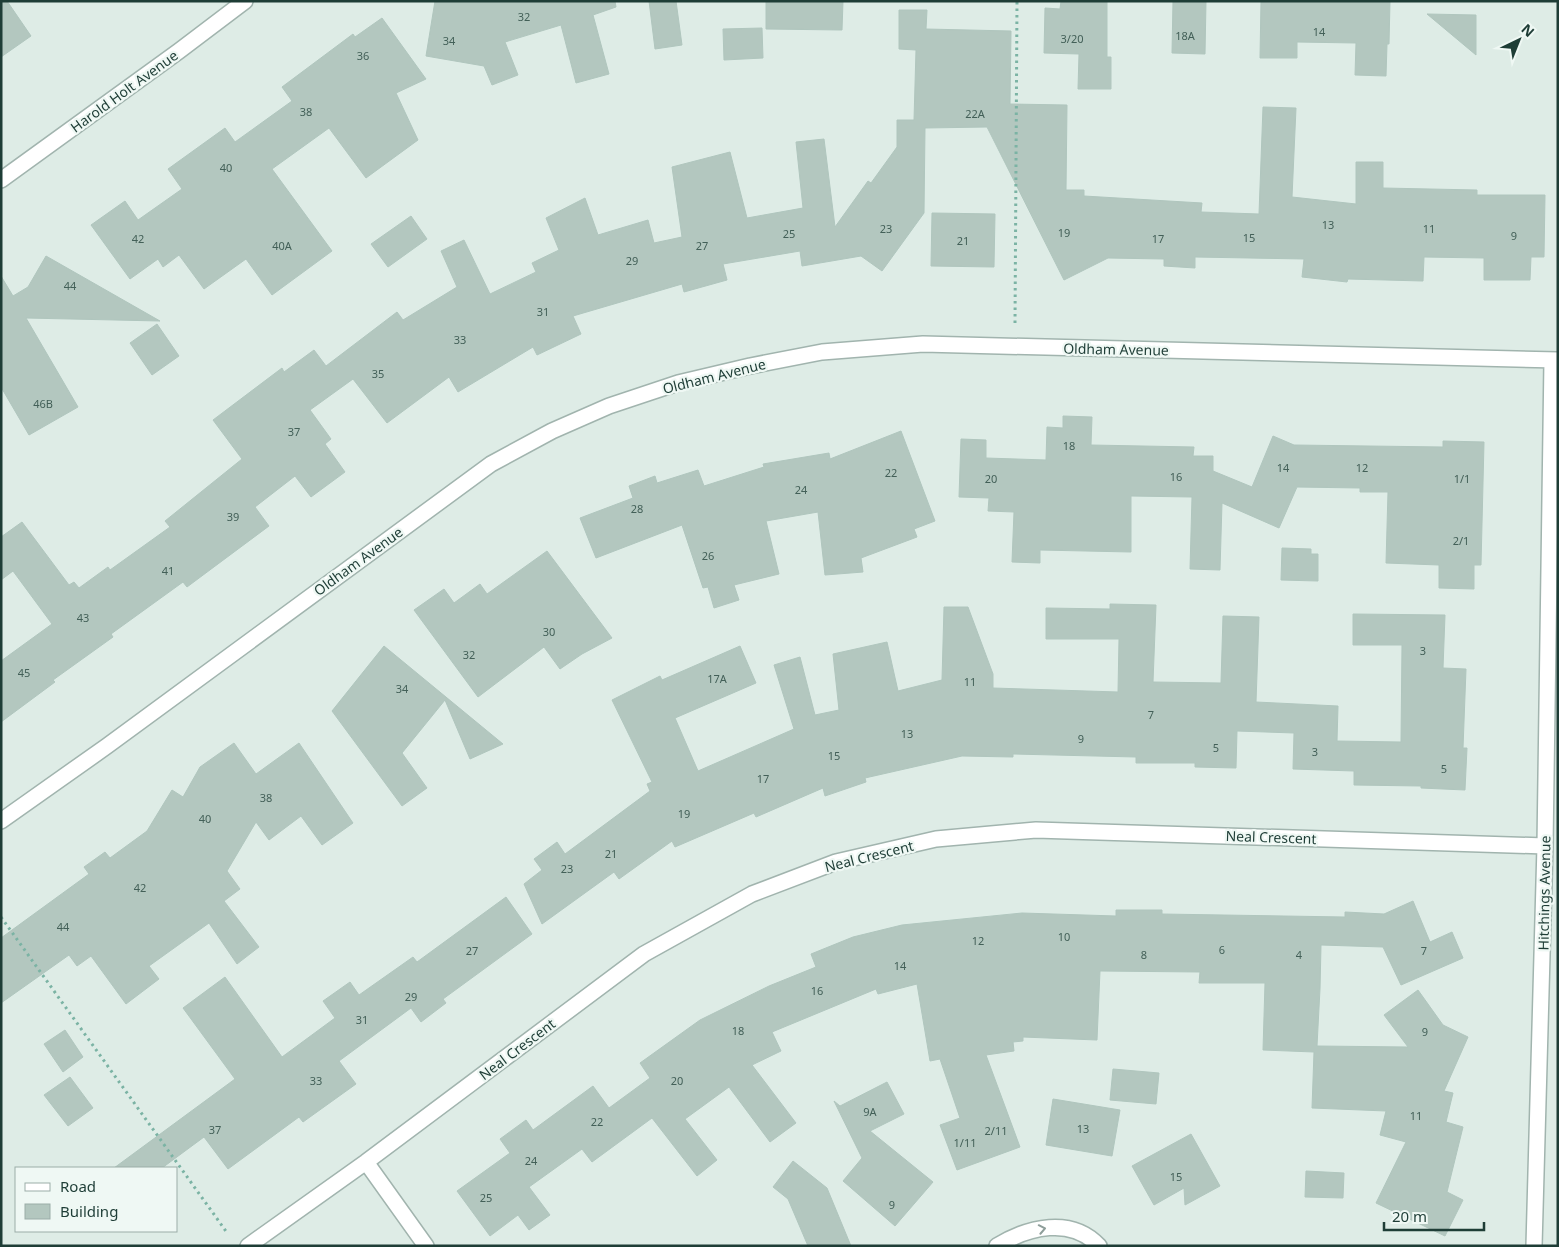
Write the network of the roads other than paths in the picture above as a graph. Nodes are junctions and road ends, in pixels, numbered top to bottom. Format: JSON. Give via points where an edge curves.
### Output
{"nodes":[{"id":1,"x":245,"y":1,"type":"edge"},
{"id":2,"x":1,"y":180,"type":"edge"},
{"id":3,"x":1555,"y":360,"type":"edge"},
{"id":4,"x":1,"y":821,"type":"edge"},
{"id":5,"x":1545,"y":846,"type":"junction"},
{"id":6,"x":366,"y":1162,"type":"junction"},
{"id":7,"x":248,"y":1246,"type":"edge"},
{"id":8,"x":426,"y":1246,"type":"edge"},
{"id":9,"x":997,"y":1246,"type":"edge"},
{"id":10,"x":1099,"y":1246,"type":"edge"},
{"id":11,"x":1534,"y":1246,"type":"edge"}],
"edges":[{"from":1,"to":2,"type":"street","name":"Harold Holt Avenue"},
{"from":3,"to":4,"type":"street","name":"Oldham Avenue","via":[[923,344],[822,352],[678,383],[609,406],[552,431],[491,464]]},
{"from":3,"to":5,"type":"street","name":"Hitchings Avenue"},
{"from":5,"to":6,"type":"street","name":"Neal Crescent","via":[[1036,830],[936,839],[836,862],[752,894],[644,954]]},
{"from":5,"to":11,"type":"street","name":"Hitchings Avenue"},
{"from":6,"to":7,"type":"street","name":"Neal Crescent"},
{"from":6,"to":8,"type":"street"},
{"from":9,"to":10,"type":"street","one_way":true,"via":[[1034,1230],[1052,1227],[1069,1228],[1091,1238]]}]}
